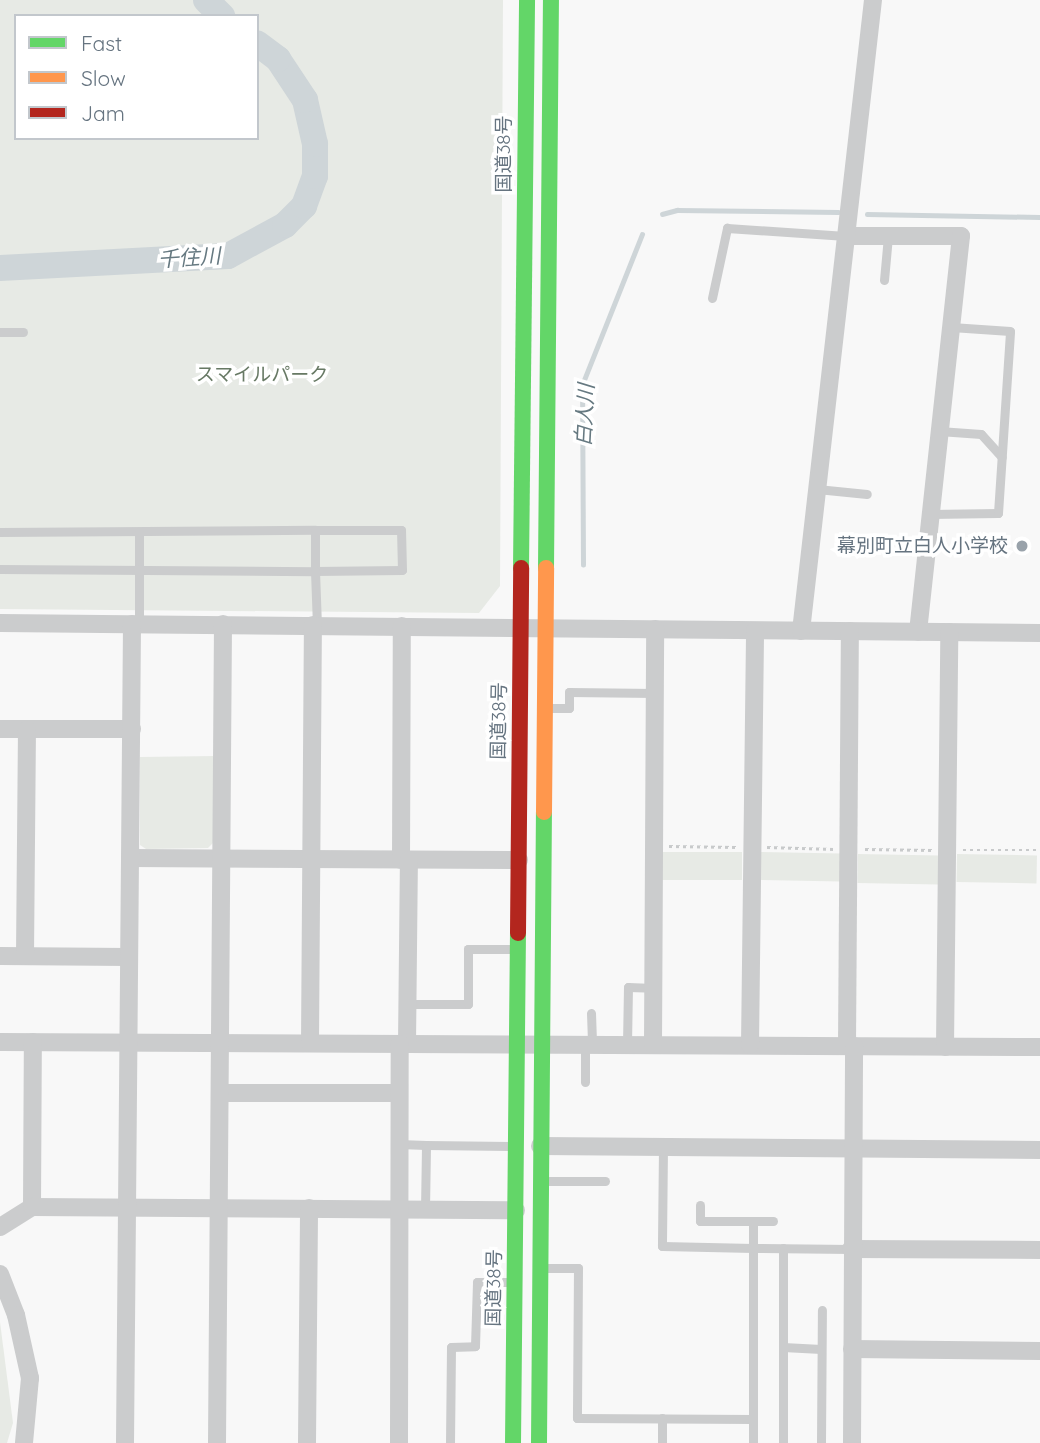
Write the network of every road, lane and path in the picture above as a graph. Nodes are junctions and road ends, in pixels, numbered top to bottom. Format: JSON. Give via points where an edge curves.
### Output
{"nodes":[{"id":1,"x":527,"y":0,"type":"edge"},
{"id":2,"x":551,"y":0,"type":"edge"},
{"id":3,"x":873,"y":0,"type":"edge"},
{"id":4,"x":846,"y":236,"type":"junction"},
{"id":5,"x":888,"y":236,"type":"junction"},
{"id":6,"x":884,"y":280,"type":"dead end"},
{"id":7,"x":712,"y":298,"type":"dead end"},
{"id":8,"x":951,"y":327,"type":"junction"},
{"id":9,"x":0,"y":332,"type":"edge"},
{"id":10,"x":23,"y":332,"type":"dead end"},
{"id":11,"x":939,"y":431,"type":"junction"},
{"id":12,"x":1002,"y":457,"type":"junction"},
{"id":13,"x":817,"y":489,"type":"junction"},
{"id":14,"x":867,"y":494,"type":"dead end"},
{"id":15,"x":930,"y":514,"type":"junction"},
{"id":16,"x":315,"y":530,"type":"junction"},
{"id":17,"x":139,"y":531,"type":"junction"},
{"id":18,"x":0,"y":532,"type":"edge"},
{"id":19,"x":0,"y":569,"type":"edge"},
{"id":20,"x":139,"y":570,"type":"junction"},
{"id":21,"x":315,"y":571,"type":"junction"},
{"id":22,"x":0,"y":623,"type":"edge"},
{"id":23,"x":136,"y":624,"type":"junction"},
{"id":24,"x":223,"y":624,"type":"junction"},
{"id":25,"x":315,"y":625,"type":"junction"},
{"id":26,"x":402,"y":626,"type":"junction"},
{"id":27,"x":521,"y":627,"type":"junction"},
{"id":28,"x":546,"y":628,"type":"junction"},
{"id":29,"x":655,"y":629,"type":"junction"},
{"id":30,"x":755,"y":631,"type":"junction"},
{"id":31,"x":801,"y":631,"type":"junction"},
{"id":32,"x":850,"y":631,"type":"junction"},
{"id":33,"x":918,"y":632,"type":"junction"},
{"id":34,"x":949,"y":632,"type":"junction"},
{"id":35,"x":1040,"y":633,"type":"edge"},
{"id":36,"x":655,"y":693,"type":"junction"},
{"id":37,"x":545,"y":708,"type":"junction"},
{"id":38,"x":0,"y":729,"type":"edge"},
{"id":39,"x":132,"y":729,"type":"junction"},
{"id":40,"x":27,"y":730,"type":"junction"},
{"id":41,"x":130,"y":858,"type":"junction"},
{"id":42,"x":222,"y":859,"type":"junction"},
{"id":43,"x":311,"y":859,"type":"junction"},
{"id":44,"x":405,"y":860,"type":"junction"},
{"id":45,"x":519,"y":860,"type":"junction"},
{"id":46,"x":518,"y":950,"type":"junction"},
{"id":47,"x":0,"y":956,"type":"edge"},
{"id":48,"x":25,"y":956,"type":"junction"},
{"id":49,"x":129,"y":957,"type":"junction"},
{"id":50,"x":653,"y":988,"type":"junction"},
{"id":51,"x":408,"y":1004,"type":"junction"},
{"id":52,"x":591,"y":1013,"type":"dead end"},
{"id":53,"x":0,"y":1042,"type":"edge"},
{"id":54,"x":33,"y":1042,"type":"junction"},
{"id":55,"x":129,"y":1042,"type":"junction"},
{"id":56,"x":221,"y":1043,"type":"junction"},
{"id":57,"x":310,"y":1043,"type":"junction"},
{"id":58,"x":403,"y":1044,"type":"junction"},
{"id":59,"x":518,"y":1044,"type":"junction"},
{"id":60,"x":540,"y":1044,"type":"junction"},
{"id":61,"x":588,"y":1044,"type":"junction"},
{"id":62,"x":627,"y":1044,"type":"junction"},
{"id":63,"x":653,"y":1045,"type":"junction"},
{"id":64,"x":750,"y":1045,"type":"junction"},
{"id":65,"x":850,"y":1046,"type":"junction"},
{"id":66,"x":945,"y":1047,"type":"junction"},
{"id":67,"x":1040,"y":1047,"type":"edge"},
{"id":68,"x":585,"y":1082,"type":"dead end"},
{"id":69,"x":220,"y":1093,"type":"junction"},
{"id":70,"x":399,"y":1093,"type":"junction"},
{"id":71,"x":399,"y":1144,"type":"junction"},
{"id":72,"x":426,"y":1145,"type":"junction"},
{"id":73,"x":514,"y":1146,"type":"junction"},
{"id":74,"x":540,"y":1146,"type":"junction"},
{"id":75,"x":663,"y":1147,"type":"junction"},
{"id":76,"x":853,"y":1148,"type":"junction"},
{"id":77,"x":1040,"y":1150,"type":"edge"},
{"id":78,"x":540,"y":1181,"type":"junction"},
{"id":79,"x":605,"y":1181,"type":"dead end"},
{"id":80,"x":700,"y":1205,"type":"dead end"},
{"id":81,"x":32,"y":1207,"type":"junction"},
{"id":82,"x":129,"y":1207,"type":"junction"},
{"id":83,"x":218,"y":1207,"type":"junction"},
{"id":84,"x":309,"y":1208,"type":"junction"},
{"id":85,"x":398,"y":1210,"type":"junction"},
{"id":86,"x":425,"y":1210,"type":"junction"},
{"id":87,"x":516,"y":1210,"type":"junction"},
{"id":88,"x":754,"y":1221,"type":"junction"},
{"id":89,"x":773,"y":1221,"type":"dead end"},
{"id":90,"x":0,"y":1227,"type":"edge"},
{"id":91,"x":753,"y":1248,"type":"junction"},
{"id":92,"x":783,"y":1248,"type":"junction"},
{"id":93,"x":852,"y":1249,"type":"junction"},
{"id":94,"x":1040,"y":1250,"type":"edge"},
{"id":95,"x":540,"y":1268,"type":"junction"},
{"id":96,"x":0,"y":1275,"type":"edge"},
{"id":97,"x":515,"y":1282,"type":"junction"},
{"id":98,"x":822,"y":1310,"type":"dead end"},
{"id":99,"x":783,"y":1348,"type":"junction"},
{"id":100,"x":821,"y":1349,"type":"junction"},
{"id":101,"x":852,"y":1349,"type":"junction"},
{"id":102,"x":1040,"y":1351,"type":"edge"},
{"id":103,"x":662,"y":1418,"type":"junction"},
{"id":104,"x":753,"y":1419,"type":"junction"},
{"id":105,"x":24,"y":1443,"type":"edge"},
{"id":106,"x":125,"y":1443,"type":"edge"},
{"id":107,"x":217,"y":1443,"type":"edge"},
{"id":108,"x":307,"y":1443,"type":"edge"},
{"id":109,"x":398,"y":1443,"type":"edge"},
{"id":110,"x":450,"y":1443,"type":"edge"},
{"id":111,"x":513,"y":1443,"type":"edge"},
{"id":112,"x":540,"y":1443,"type":"edge"},
{"id":113,"x":662,"y":1443,"type":"edge"},
{"id":114,"x":753,"y":1443,"type":"edge"},
{"id":115,"x":783,"y":1443,"type":"edge"},
{"id":116,"x":821,"y":1443,"type":"edge"},
{"id":117,"x":852,"y":1443,"type":"edge"}],
"edges":[{"from":1,"to":27,"type":"highway","name":"国道38号"},
{"from":2,"to":28,"type":"highway"},
{"from":3,"to":4,"type":"street"},
{"from":4,"to":5,"type":"street"},
{"from":4,"to":7,"type":"lane","via":[[727,229]]},
{"from":4,"to":13,"type":"street"},
{"from":5,"to":6,"type":"lane"},
{"from":5,"to":8,"type":"street","via":[[961,236]]},
{"from":8,"to":11,"type":"street"},
{"from":8,"to":12,"type":"lane","via":[[1010,331]]},
{"from":9,"to":10,"type":"lane"},
{"from":11,"to":12,"type":"lane","via":[[981,434]]},
{"from":11,"to":15,"type":"street"},
{"from":12,"to":15,"type":"lane","via":[[998,513]]},
{"from":13,"to":14,"type":"lane"},
{"from":13,"to":31,"type":"street"},
{"from":15,"to":33,"type":"street"},
{"from":16,"to":17,"type":"lane"},
{"from":16,"to":21,"type":"lane"},
{"from":16,"to":21,"type":"lane","via":[[401,530],[402,556],[402,570]]},
{"from":17,"to":18,"type":"lane"},
{"from":17,"to":20,"type":"lane"},
{"from":19,"to":20,"type":"lane"},
{"from":20,"to":21,"type":"lane"},
{"from":20,"to":23,"type":"lane"},
{"from":21,"to":25,"type":"lane"},
{"from":22,"to":23,"type":"street"},
{"from":23,"to":24,"type":"street"},
{"from":23,"to":39,"type":"street"},
{"from":24,"to":25,"type":"street"},
{"from":24,"to":42,"type":"street"},
{"from":25,"to":26,"type":"street"},
{"from":25,"to":43,"type":"street"},
{"from":26,"to":27,"type":"street"},
{"from":26,"to":44,"type":"street"},
{"from":27,"to":28,"type":"street"},
{"from":27,"to":45,"type":"highway","name":"国道38号"},
{"from":28,"to":29,"type":"street"},
{"from":28,"to":37,"type":"highway"},
{"from":29,"to":30,"type":"street"},
{"from":29,"to":36,"type":"street"},
{"from":30,"to":31,"type":"street"},
{"from":30,"to":64,"type":"street"},
{"from":31,"to":32,"type":"street"},
{"from":32,"to":33,"type":"street"},
{"from":32,"to":65,"type":"street"},
{"from":33,"to":34,"type":"street"},
{"from":34,"to":35,"type":"street"},
{"from":34,"to":66,"type":"street"},
{"from":36,"to":37,"type":"lane","via":[[569,692],[569,708]]},
{"from":36,"to":50,"type":"street"},
{"from":37,"to":60,"type":"highway"},
{"from":38,"to":40,"type":"street"},
{"from":39,"to":40,"type":"street"},
{"from":39,"to":41,"type":"street"},
{"from":40,"to":48,"type":"street"},
{"from":41,"to":42,"type":"street"},
{"from":41,"to":49,"type":"street"},
{"from":42,"to":43,"type":"street"},
{"from":42,"to":56,"type":"street"},
{"from":43,"to":44,"type":"street"},
{"from":43,"to":57,"type":"street"},
{"from":44,"to":45,"type":"street"},
{"from":44,"to":51,"type":"street"},
{"from":45,"to":46,"type":"highway","name":"国道38号"},
{"from":46,"to":51,"type":"lane","via":[[468,949],[468,1004]]},
{"from":46,"to":59,"type":"highway","name":"国道38号"},
{"from":47,"to":48,"type":"street"},
{"from":48,"to":49,"type":"street"},
{"from":49,"to":55,"type":"street"},
{"from":50,"to":62,"type":"lane","via":[[628,987]]},
{"from":50,"to":63,"type":"street"},
{"from":51,"to":58,"type":"street"},
{"from":52,"to":61,"type":"lane"},
{"from":53,"to":54,"type":"street"},
{"from":54,"to":55,"type":"street"},
{"from":54,"to":81,"type":"street"},
{"from":55,"to":56,"type":"street"},
{"from":55,"to":82,"type":"street"},
{"from":56,"to":57,"type":"street"},
{"from":56,"to":69,"type":"street"},
{"from":57,"to":58,"type":"street"},
{"from":58,"to":59,"type":"street"},
{"from":58,"to":70,"type":"street"},
{"from":59,"to":60,"type":"street"},
{"from":59,"to":73,"type":"highway","name":"国道38号"},
{"from":60,"to":61,"type":"street"},
{"from":60,"to":74,"type":"highway"},
{"from":61,"to":62,"type":"street"},
{"from":61,"to":68,"type":"lane"},
{"from":62,"to":63,"type":"street"},
{"from":63,"to":64,"type":"street"},
{"from":64,"to":65,"type":"street"},
{"from":65,"to":66,"type":"street"},
{"from":65,"to":76,"type":"street"},
{"from":66,"to":67,"type":"street"},
{"from":69,"to":70,"type":"street"},
{"from":69,"to":83,"type":"street"},
{"from":70,"to":71,"type":"street"},
{"from":71,"to":72,"type":"lane"},
{"from":71,"to":85,"type":"street"},
{"from":72,"to":73,"type":"lane"},
{"from":72,"to":86,"type":"lane"},
{"from":73,"to":87,"type":"highway","name":"国道38号"},
{"from":74,"to":75,"type":"street"},
{"from":74,"to":78,"type":"highway"},
{"from":75,"to":76,"type":"street"},
{"from":75,"to":91,"type":"lane","via":[[662,1246]]},
{"from":76,"to":77,"type":"street"},
{"from":76,"to":93,"type":"street"},
{"from":78,"to":79,"type":"lane"},
{"from":78,"to":95,"type":"highway"},
{"from":80,"to":88,"type":"lane","via":[[700,1221]]},
{"from":81,"to":82,"type":"street"},
{"from":81,"to":90,"type":"street"},
{"from":82,"to":83,"type":"street"},
{"from":82,"to":106,"type":"street"},
{"from":83,"to":84,"type":"street"},
{"from":83,"to":107,"type":"street"},
{"from":84,"to":85,"type":"street"},
{"from":84,"to":108,"type":"street"},
{"from":85,"to":86,"type":"street"},
{"from":85,"to":109,"type":"street"},
{"from":86,"to":87,"type":"street"},
{"from":87,"to":97,"type":"highway","name":"国道38号"},
{"from":88,"to":89,"type":"lane"},
{"from":88,"to":91,"type":"lane"},
{"from":91,"to":92,"type":"lane"},
{"from":91,"to":104,"type":"lane"},
{"from":92,"to":93,"type":"lane"},
{"from":92,"to":99,"type":"lane"},
{"from":93,"to":94,"type":"street"},
{"from":93,"to":101,"type":"street"},
{"from":95,"to":103,"type":"lane","via":[[578,1268],[577,1418]]},
{"from":95,"to":112,"type":"highway"},
{"from":96,"to":105,"type":"street","via":[[16,1315],[30,1378]]},
{"from":97,"to":110,"type":"lane","via":[[477,1282],[475,1346],[451,1347]]},
{"from":97,"to":111,"type":"highway","name":"国道38号"},
{"from":98,"to":100,"type":"lane"},
{"from":99,"to":100,"type":"lane"},
{"from":99,"to":115,"type":"lane"},
{"from":100,"to":116,"type":"lane"},
{"from":101,"to":102,"type":"street"},
{"from":101,"to":117,"type":"street"},
{"from":103,"to":104,"type":"lane"},
{"from":103,"to":113,"type":"lane"},
{"from":104,"to":114,"type":"lane"}]}
